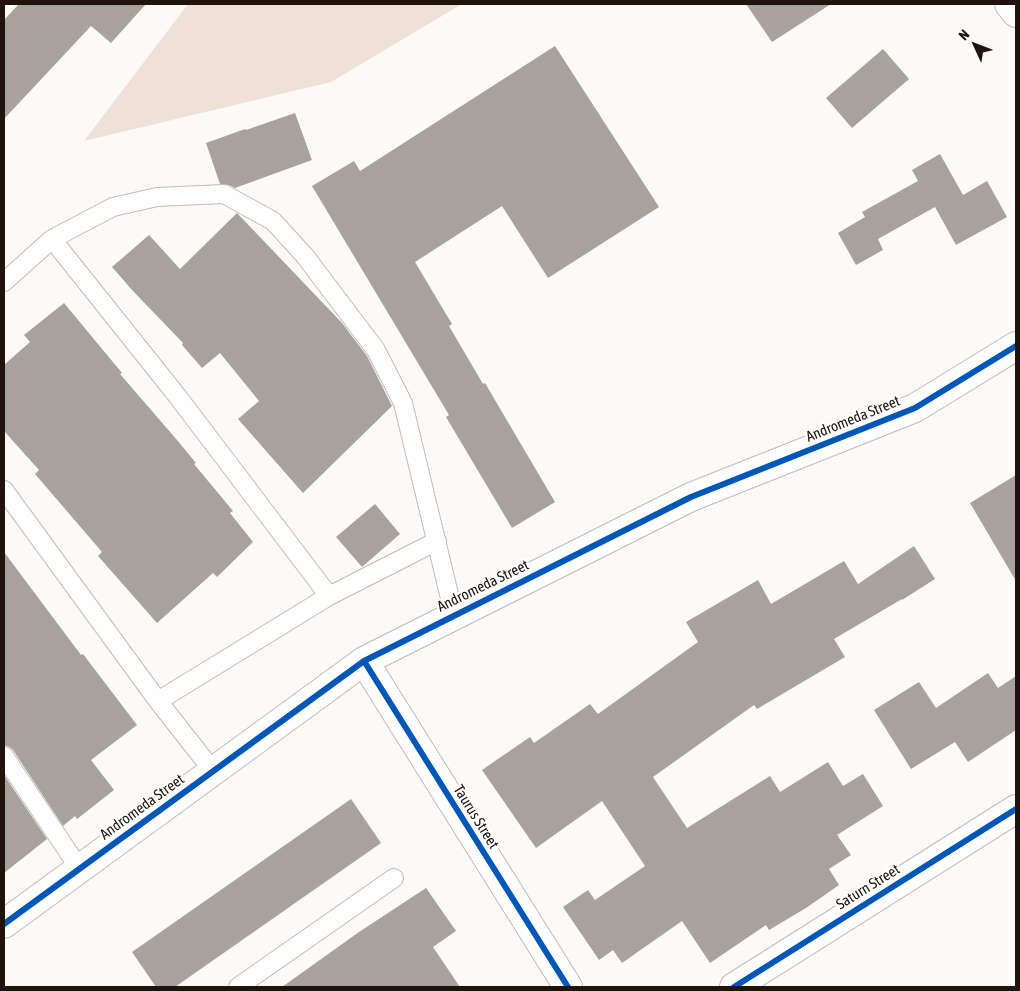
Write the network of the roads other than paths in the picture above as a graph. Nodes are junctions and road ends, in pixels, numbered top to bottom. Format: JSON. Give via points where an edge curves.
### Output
{"nodes":[{"id":1,"x":1009,"y":4,"type":"edge"},
{"id":2,"x":1016,"y":13,"type":"edge"},
{"id":3,"x":52,"y":239,"type":"junction"},
{"id":4,"x":4,"y":282,"type":"edge"},
{"id":5,"x":1016,"y":346,"type":"edge"},
{"id":6,"x":4,"y":490,"type":"edge"},
{"id":7,"x":437,"y":541,"type":"junction"},
{"id":8,"x":329,"y":596,"type":"junction"},
{"id":9,"x":454,"y":615,"type":"junction"},
{"id":10,"x":364,"y":661,"type":"junction"},
{"id":11,"x":158,"y":701,"type":"junction"},
{"id":12,"x":4,"y":756,"type":"edge"},
{"id":13,"x":213,"y":771,"type":"junction"},
{"id":14,"x":1016,"y":808,"type":"edge"},
{"id":15,"x":79,"y":868,"type":"junction"},
{"id":16,"x":394,"y":878,"type":"dead end"},
{"id":17,"x":4,"y":924,"type":"edge"},
{"id":18,"x":238,"y":987,"type":"edge"},
{"id":19,"x":568,"y":987,"type":"edge"},
{"id":20,"x":734,"y":987,"type":"edge"}],
"edges":[{"from":1,"to":2,"type":"street"},
{"from":3,"to":4,"type":"lane"},
{"from":3,"to":7,"type":"lane","via":[[113,207],[157,197],[224,194],[273,221],[305,256],[376,350],[396,388],[403,403]]},
{"from":3,"to":8,"type":"lane","via":[[178,397]]},
{"from":5,"to":9,"type":"street","name":"Andromeda Street","via":[[915,408],[691,497]]},
{"from":6,"to":11,"type":"lane"},
{"from":7,"to":8,"type":"lane"},
{"from":7,"to":9,"type":"lane"},
{"from":8,"to":11,"type":"lane"},
{"from":9,"to":10,"type":"street","name":"Andromeda Street"},
{"from":10,"to":13,"type":"street","name":"Andromeda Street"},
{"from":10,"to":19,"type":"street","name":"Taurus Street"},
{"from":11,"to":13,"type":"lane"},
{"from":12,"to":15,"type":"lane"},
{"from":13,"to":15,"type":"street","name":"Andromeda Street"},
{"from":14,"to":20,"type":"street","name":"Saturn Street"},
{"from":15,"to":17,"type":"street","name":"Andromeda Street"},
{"from":16,"to":18,"type":"lane"}]}
